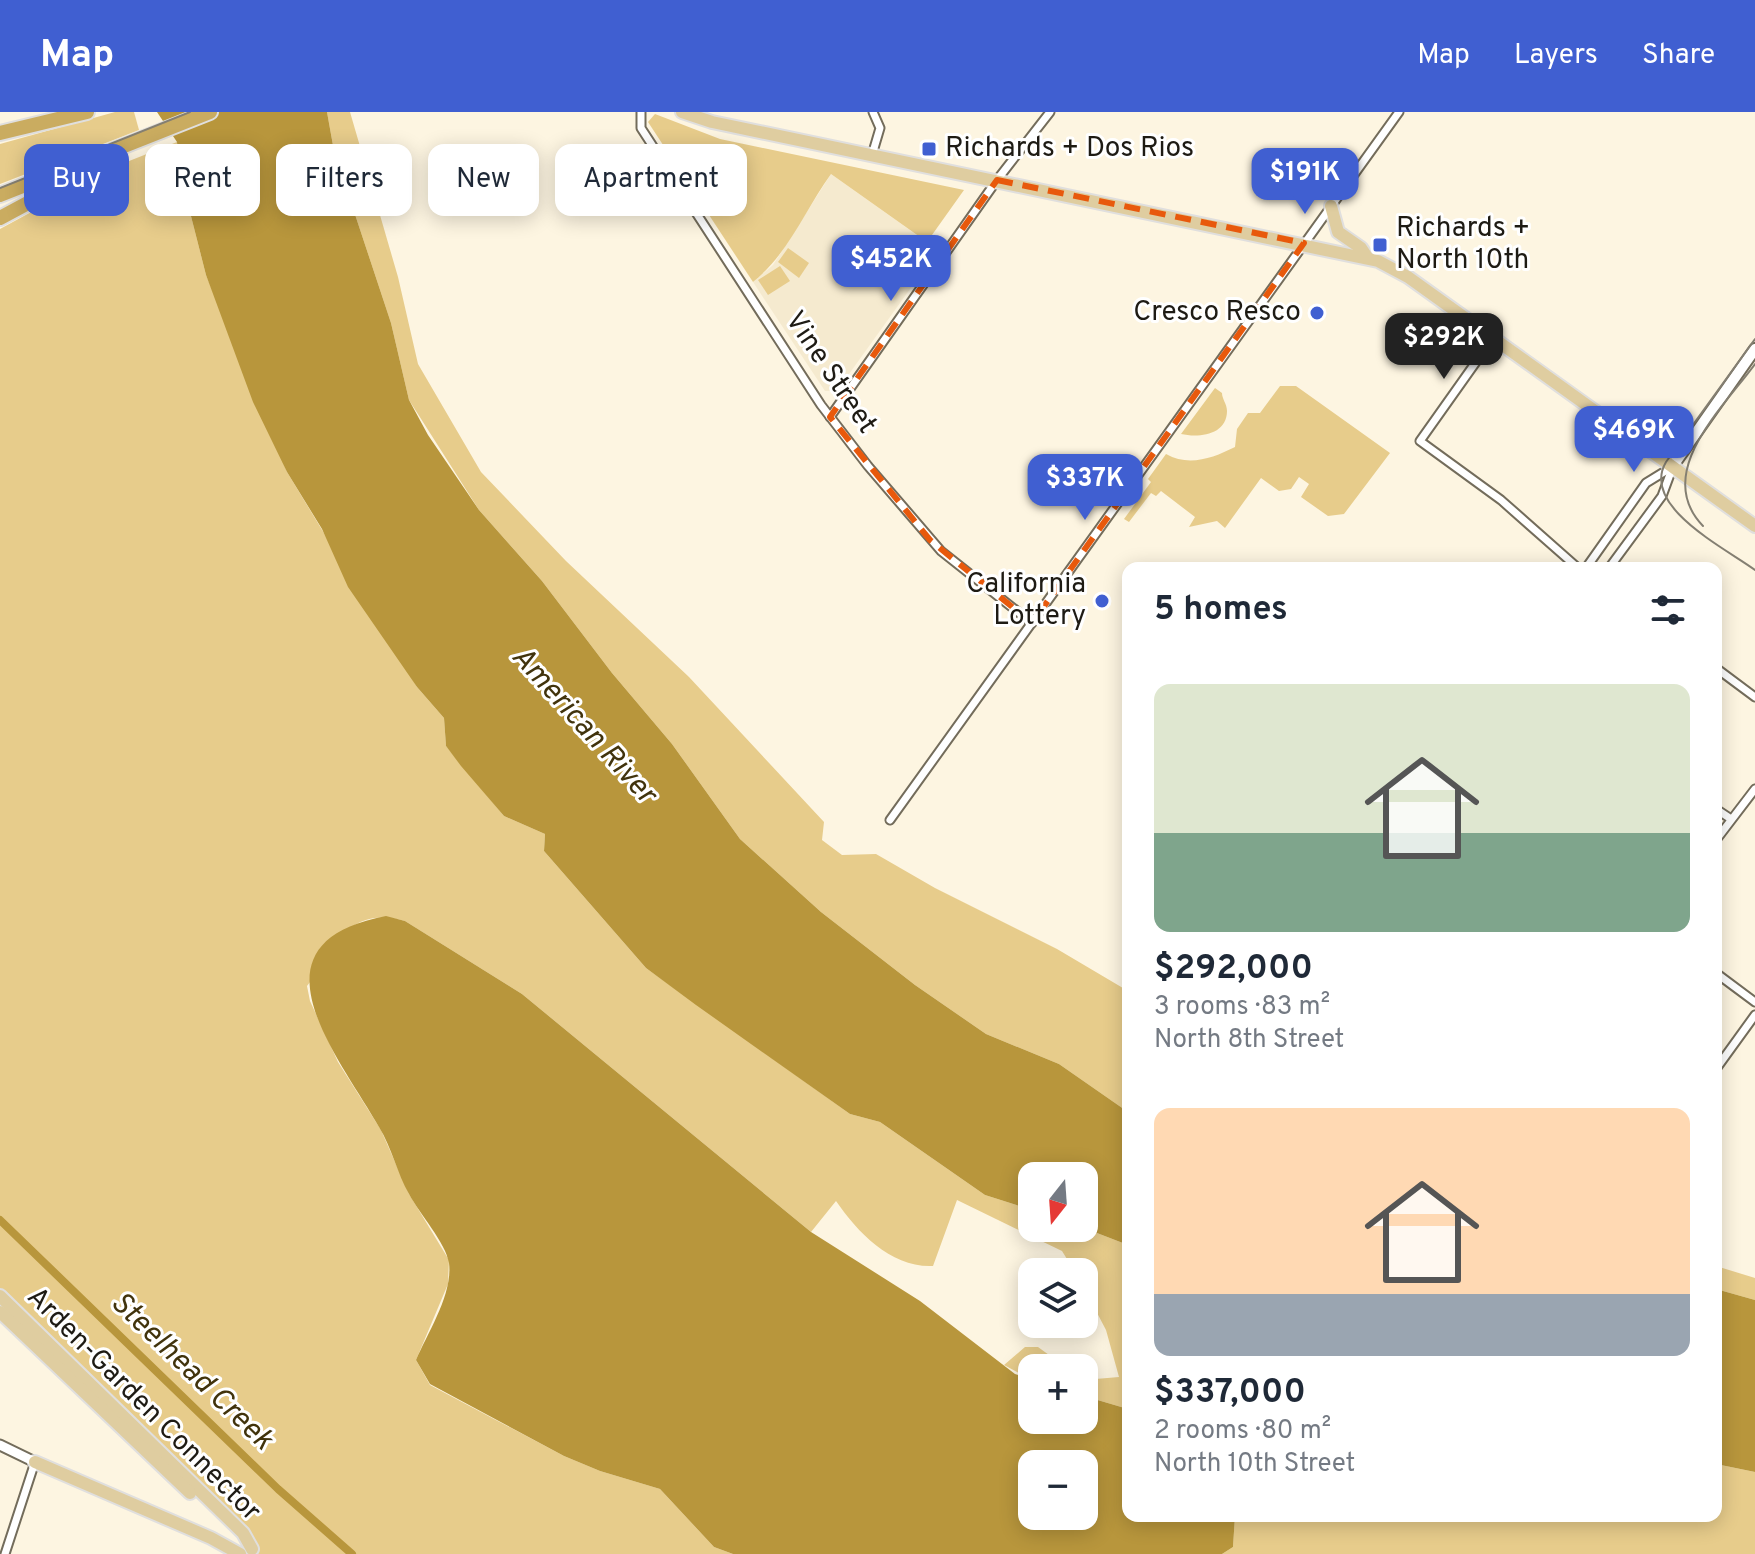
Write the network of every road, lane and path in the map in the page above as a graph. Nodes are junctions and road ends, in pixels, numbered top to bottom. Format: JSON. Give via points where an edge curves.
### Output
{"nodes":[{"id":1,"x":87,"y":112,"type":"edge"},
{"id":2,"x":210,"y":112,"type":"edge"},
{"id":3,"x":641,"y":112,"type":"edge"},
{"id":4,"x":682,"y":112,"type":"edge"},
{"id":5,"x":873,"y":112,"type":"edge"},
{"id":6,"x":1050,"y":112,"type":"edge"},
{"id":7,"x":1399,"y":112,"type":"edge"},
{"id":8,"x":0,"y":133,"type":"edge"},
{"id":9,"x":129,"y":147,"type":"edge"},
{"id":10,"x":872,"y":155,"type":"junction"},
{"id":11,"x":997,"y":180,"type":"junction"},
{"id":12,"x":24,"y":187,"type":"edge"},
{"id":13,"x":0,"y":195,"type":"edge"},
{"id":14,"x":24,"y":204,"type":"edge"},
{"id":15,"x":1331,"y":206,"type":"junction"},
{"id":16,"x":0,"y":218,"type":"edge"},
{"id":17,"x":1304,"y":243,"type":"junction"},
{"id":18,"x":1367,"y":257,"type":"junction"},
{"id":19,"x":1493,"y":338,"type":"junction"},
{"id":20,"x":1755,"y":349,"type":"edge"},
{"id":21,"x":830,"y":417,"type":"junction"},
{"id":22,"x":1672,"y":467,"type":"junction"},
{"id":23,"x":1755,"y":526,"type":"edge"},
{"id":24,"x":1571,"y":562,"type":"edge"},
{"id":25,"x":1590,"y":562,"type":"edge"},
{"id":26,"x":1613,"y":562,"type":"edge"},
{"id":27,"x":1032,"y":623,"type":"junction"},
{"id":28,"x":1722,"y":672,"type":"edge"},
{"id":29,"x":1755,"y":697,"type":"edge"},
{"id":30,"x":1755,"y":789,"type":"edge"},
{"id":31,"x":1722,"y":813,"type":"edge"},
{"id":32,"x":1731,"y":819,"type":"junction"},
{"id":33,"x":890,"y":820,"type":"dead end"},
{"id":34,"x":1722,"y":832,"type":"edge"},
{"id":35,"x":1722,"y":977,"type":"edge"},
{"id":36,"x":1755,"y":1002,"type":"edge"},
{"id":37,"x":1755,"y":1015,"type":"edge"},
{"id":38,"x":1722,"y":1061,"type":"edge"},
{"id":39,"x":0,"y":1296,"type":"edge"},
{"id":40,"x":0,"y":1312,"type":"edge"},
{"id":41,"x":0,"y":1445,"type":"edge"},
{"id":42,"x":35,"y":1462,"type":"junction"},
{"id":43,"x":250,"y":1552,"type":"edge"},
{"id":44,"x":5,"y":1554,"type":"edge"}],
"edges":[{"from":1,"to":8,"type":"highway"},
{"from":2,"to":9,"type":"highway"},
{"from":3,"to":21,"type":"street","name":"Vine Street","via":[[641,128]]},
{"from":4,"to":10,"type":"main road"},
{"from":5,"to":10,"type":"street","via":[[880,128]]},
{"from":6,"to":11,"type":"street"},
{"from":7,"to":15,"type":"street"},
{"from":10,"to":11,"type":"main road"},
{"from":11,"to":17,"type":"main road"},
{"from":11,"to":21,"type":"street"},
{"from":12,"to":13,"type":"highway"},
{"from":14,"to":16,"type":"highway"},
{"from":15,"to":17,"type":"street"},
{"from":15,"to":18,"type":"main road","via":[[1338,232]]},
{"from":17,"to":18,"type":"main road"},
{"from":17,"to":27,"type":"street"},
{"from":18,"to":19,"type":"main road","via":[[1408,277]]},
{"from":19,"to":22,"type":"main road"},
{"from":19,"to":24,"type":"street","via":[[1420,441],[1501,500]]},
{"from":20,"to":22,"type":"main road"},
{"from":21,"to":27,"type":"street","name":"Vine Street","via":[[930,540]]},
{"from":22,"to":23,"type":"main road"},
{"from":22,"to":25,"type":"street","via":[[1646,483]]},
{"from":22,"to":26,"type":"street","via":[[1662,496]]},
{"from":27,"to":33,"type":"street"},
{"from":28,"to":29,"type":"street"},
{"from":30,"to":32,"type":"street"},
{"from":31,"to":32,"type":"street"},
{"from":32,"to":34,"type":"street"},
{"from":35,"to":36,"type":"street"},
{"from":37,"to":38,"type":"street"},
{"from":39,"to":43,"type":"main road","name":"Arden-Garden Connector","via":[[243,1533]]},
{"from":40,"to":43,"type":"main road","name":"Arden-Garden Connector"},
{"from":41,"to":42,"type":"street"},
{"from":42,"to":43,"type":"main road"},
{"from":42,"to":44,"type":"street"}]}
